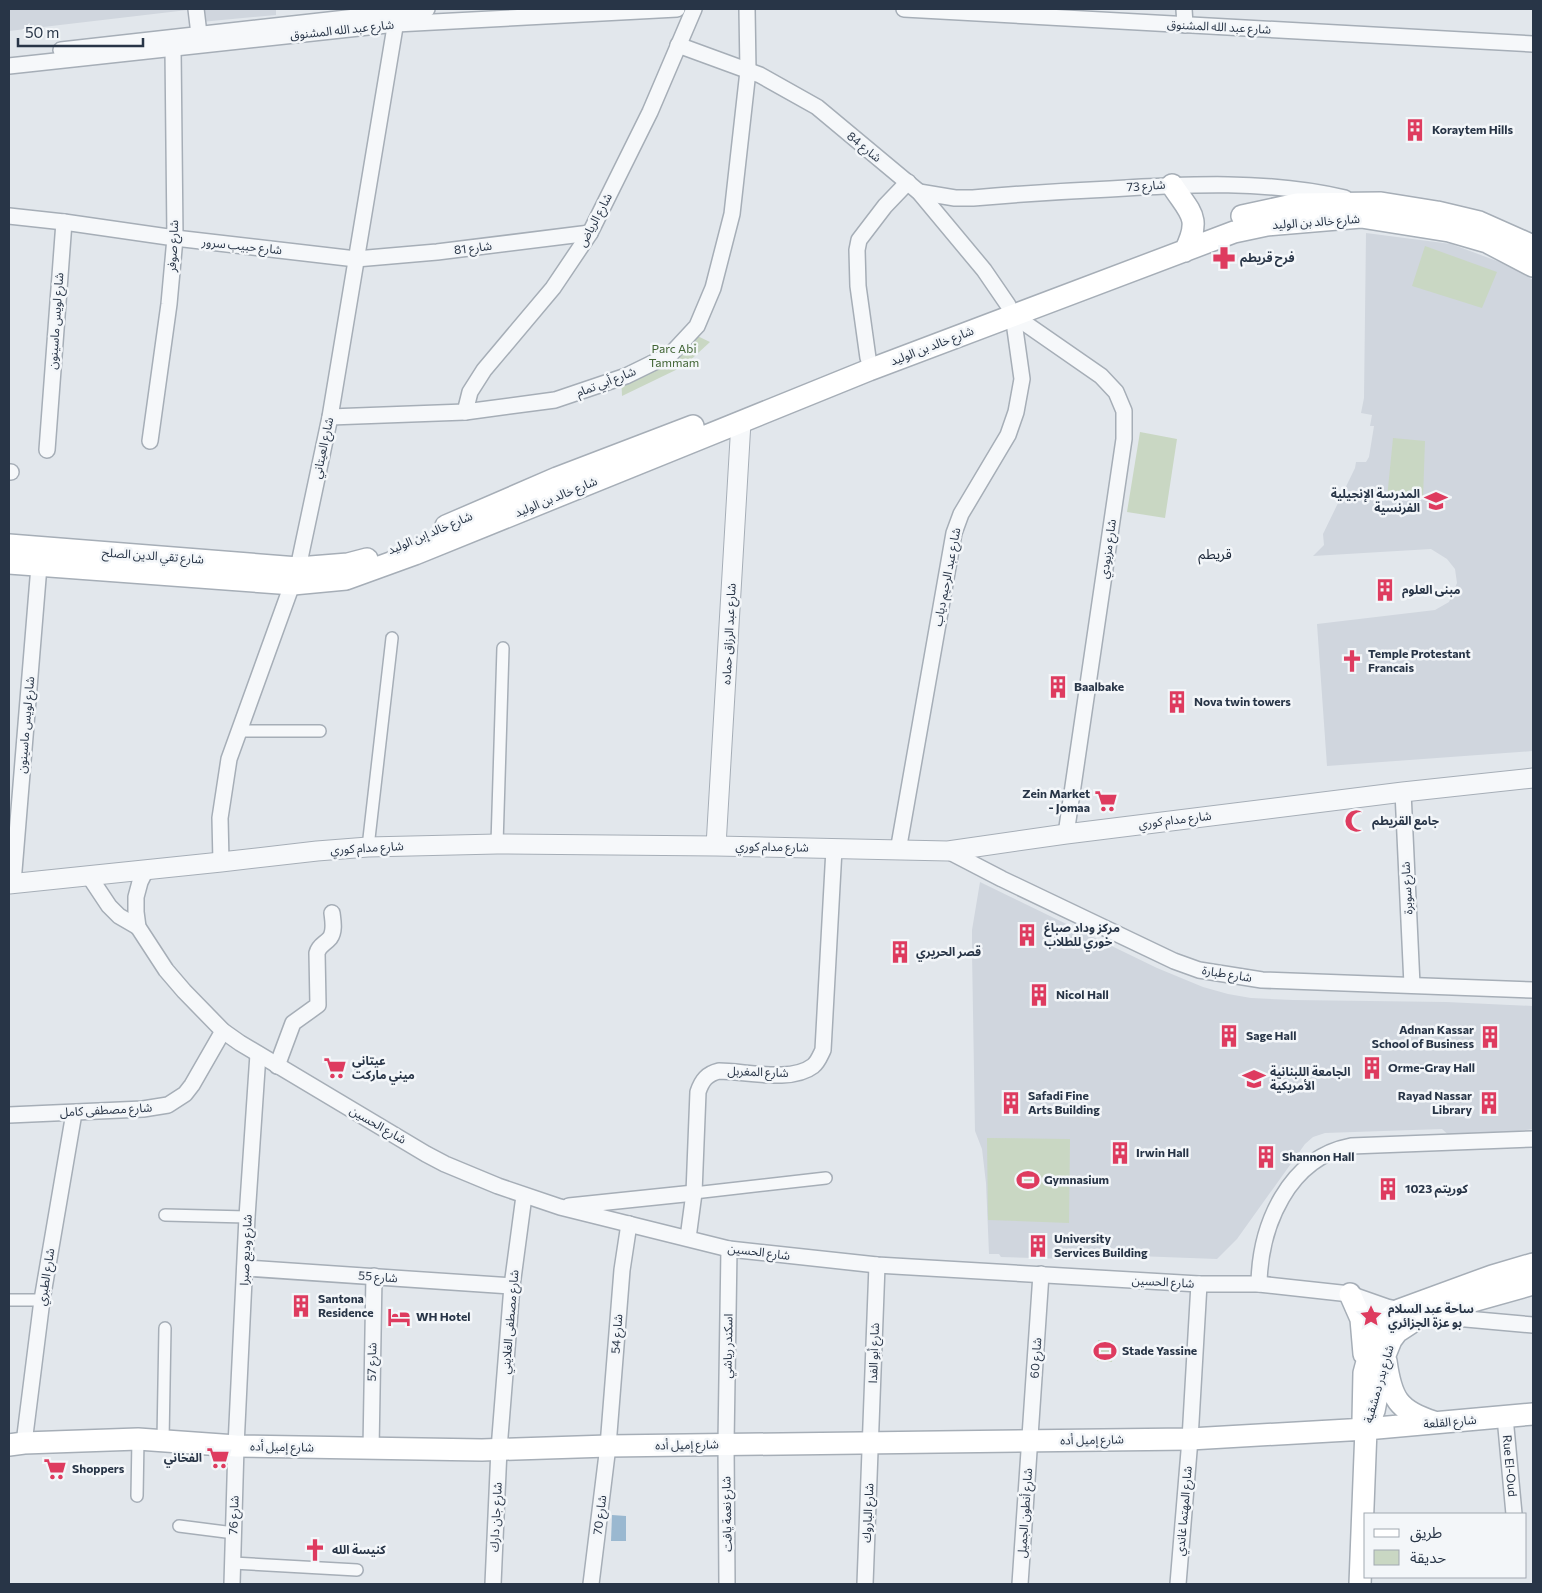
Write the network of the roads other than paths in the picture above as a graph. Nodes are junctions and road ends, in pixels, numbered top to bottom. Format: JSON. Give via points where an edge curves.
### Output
{"nodes":[{"id":1,"x":196,"y":9,"type":"edge"},
{"id":2,"x":427,"y":9,"type":"edge"},
{"id":3,"x":677,"y":9,"type":"edge"},
{"id":4,"x":694,"y":9,"type":"edge"},
{"id":5,"x":747,"y":9,"type":"edge"},
{"id":6,"x":904,"y":9,"type":"edge"},
{"id":7,"x":1184,"y":9,"type":"edge"},
{"id":8,"x":397,"y":15,"type":"edge"},
{"id":9,"x":1185,"y":25,"type":"junction"},
{"id":10,"x":199,"y":34,"type":"junction"},
{"id":11,"x":1533,"y":44,"type":"edge"},
{"id":12,"x":678,"y":45,"type":"junction"},
{"id":13,"x":173,"y":49,"type":"junction"},
{"id":14,"x":9,"y":56,"type":"edge"},
{"id":15,"x":9,"y":66,"type":"edge"},
{"id":16,"x":748,"y":71,"type":"junction"},
{"id":17,"x":1172,"y":185,"type":"junction"},
{"id":18,"x":913,"y":187,"type":"junction"},
{"id":19,"x":1359,"y":210,"type":"junction"},
{"id":20,"x":9,"y":216,"type":"edge"},
{"id":21,"x":64,"y":222,"type":"junction"},
{"id":22,"x":590,"y":234,"type":"junction"},
{"id":23,"x":176,"y":238,"type":"junction"},
{"id":24,"x":1189,"y":242,"type":"junction"},
{"id":25,"x":1533,"y":246,"type":"edge"},
{"id":26,"x":356,"y":259,"type":"junction"},
{"id":27,"x":1533,"y":266,"type":"edge"},
{"id":28,"x":1010,"y":310,"type":"junction"},
{"id":29,"x":868,"y":358,"type":"junction"},
{"id":30,"x":465,"y":412,"type":"junction"},
{"id":31,"x":330,"y":417,"type":"junction"},
{"id":32,"x":741,"y":422,"type":"junction"},
{"id":33,"x":150,"y":441,"type":"dead end"},
{"id":34,"x":47,"y":450,"type":"dead end"},
{"id":35,"x":557,"y":478,"type":"joint"},
{"id":36,"x":9,"y":545,"type":"edge"},
{"id":37,"x":9,"y":564,"type":"edge"},
{"id":38,"x":38,"y":566,"type":"junction"},
{"id":39,"x":296,"y":576,"type":"junction"},
{"id":40,"x":392,"y":638,"type":"dead end"},
{"id":41,"x":503,"y":648,"type":"dead end"},
{"id":42,"x":238,"y":731,"type":"junction"},
{"id":43,"x":320,"y":731,"type":"dead end"},
{"id":44,"x":1533,"y":778,"type":"edge"},
{"id":45,"x":1403,"y":792,"type":"junction"},
{"id":46,"x":1066,"y":834,"type":"junction"},
{"id":47,"x":497,"y":844,"type":"junction"},
{"id":48,"x":716,"y":846,"type":"junction"},
{"id":49,"x":368,"y":847,"type":"junction"},
{"id":50,"x":834,"y":849,"type":"junction"},
{"id":51,"x":898,"y":851,"type":"junction"},
{"id":52,"x":948,"y":851,"type":"junction"},
{"id":53,"x":220,"y":862,"type":"junction"},
{"id":54,"x":146,"y":870,"type":"junction"},
{"id":55,"x":89,"y":876,"type":"junction"},
{"id":56,"x":11,"y":883,"type":"edge"},
{"id":57,"x":332,"y":913,"type":"dead end"},
{"id":58,"x":138,"y":927,"type":"junction"},
{"id":59,"x":1412,"y":985,"type":"junction"},
{"id":60,"x":1533,"y":990,"type":"edge"},
{"id":61,"x":223,"y":1031,"type":"junction"},
{"id":62,"x":258,"y":1054,"type":"junction"},
{"id":63,"x":277,"y":1066,"type":"junction"},
{"id":64,"x":74,"y":1113,"type":"junction"},
{"id":65,"x":9,"y":1115,"type":"edge"},
{"id":66,"x":1533,"y":1131,"type":"edge"},
{"id":67,"x":1533,"y":1139,"type":"edge"},
{"id":68,"x":1437,"y":1143,"type":"junction"},
{"id":69,"x":826,"y":1178,"type":"dead end"},
{"id":70,"x":694,"y":1193,"type":"junction"},
{"id":71,"x":524,"y":1196,"type":"junction"},
{"id":72,"x":560,"y":1207,"type":"junction"},
{"id":73,"x":165,"y":1215,"type":"dead end"},
{"id":74,"x":247,"y":1217,"type":"junction"},
{"id":75,"x":629,"y":1224,"type":"junction"},
{"id":76,"x":688,"y":1238,"type":"junction"},
{"id":77,"x":729,"y":1249,"type":"junction"},
{"id":78,"x":1533,"y":1264,"type":"edge"},
{"id":79,"x":877,"y":1265,"type":"junction"},
{"id":80,"x":245,"y":1268,"type":"junction"},
{"id":81,"x":1041,"y":1274,"type":"junction"},
{"id":82,"x":374,"y":1276,"type":"junction"},
{"id":83,"x":1199,"y":1284,"type":"junction"},
{"id":84,"x":1260,"y":1284,"type":"junction"},
{"id":85,"x":1533,"y":1284,"type":"edge"},
{"id":86,"x":512,"y":1286,"type":"junction"},
{"id":87,"x":1350,"y":1294,"type":"junction"},
{"id":88,"x":9,"y":1300,"type":"edge"},
{"id":89,"x":42,"y":1300,"type":"junction"},
{"id":90,"x":1400,"y":1310,"type":"junction"},
{"id":91,"x":1423,"y":1315,"type":"junction"},
{"id":92,"x":1533,"y":1325,"type":"edge"},
{"id":93,"x":165,"y":1328,"type":"dead end"},
{"id":94,"x":1385,"y":1356,"type":"junction"},
{"id":95,"x":1364,"y":1373,"type":"junction"},
{"id":96,"x":1533,"y":1414,"type":"edge"},
{"id":97,"x":1505,"y":1417,"type":"junction"},
{"id":98,"x":1439,"y":1423,"type":"junction"},
{"id":99,"x":1366,"y":1429,"type":"junction"},
{"id":100,"x":138,"y":1439,"type":"junction"},
{"id":101,"x":1190,"y":1439,"type":"junction"},
{"id":102,"x":163,"y":1440,"type":"junction"},
{"id":103,"x":1030,"y":1441,"type":"junction"},
{"id":104,"x":871,"y":1442,"type":"junction"},
{"id":105,"x":16,"y":1444,"type":"edge"},
{"id":106,"x":726,"y":1444,"type":"junction"},
{"id":107,"x":236,"y":1446,"type":"junction"},
{"id":108,"x":608,"y":1446,"type":"junction"},
{"id":109,"x":371,"y":1449,"type":"junction"},
{"id":110,"x":499,"y":1449,"type":"junction"},
{"id":111,"x":137,"y":1496,"type":"dead end"},
{"id":112,"x":1514,"y":1513,"type":"edge"},
{"id":113,"x":179,"y":1526,"type":"dead end"},
{"id":114,"x":234,"y":1533,"type":"junction"},
{"id":115,"x":233,"y":1563,"type":"junction"},
{"id":116,"x":357,"y":1570,"type":"dead end"},
{"id":117,"x":232,"y":1584,"type":"edge"},
{"id":118,"x":493,"y":1584,"type":"edge"},
{"id":119,"x":591,"y":1584,"type":"edge"},
{"id":120,"x":727,"y":1584,"type":"edge"},
{"id":121,"x":864,"y":1584,"type":"edge"},
{"id":122,"x":1020,"y":1584,"type":"edge"},
{"id":123,"x":1178,"y":1584,"type":"edge"},
{"id":124,"x":1360,"y":1584,"type":"edge"}],
"edges":[{"from":1,"to":10,"type":"street"},
{"from":2,"to":8,"type":"street","name":"شارع عبد الله المشنوق"},
{"from":3,"to":8,"type":"street","name":"شارع عبد الله المشنوق"},
{"from":4,"to":12,"type":"street","name":"شارع الرياض"},
{"from":5,"to":16,"type":"street","name":"شارع أبي تمام"},
{"from":6,"to":9,"type":"street","name":"شارع عبد الله المشنوق"},
{"from":7,"to":9,"type":"street"},
{"from":8,"to":10,"type":"street","name":"شارع عبد الله المشنوق"},
{"from":8,"to":13,"type":"street","name":"شارع عبد الله المشنوق"},
{"from":8,"to":26,"type":"street","name":"شارع العيتاني"},
{"from":9,"to":11,"type":"street","name":"شارع عبد الله المشنوق"},
{"from":10,"to":14,"type":"street","name":"شارع عبد الله المشنوق"},
{"from":12,"to":16,"type":"street","name":"شارع 84"},
{"from":12,"to":22,"type":"street","name":"شارع الرياض","via":[[650,112]]},
{"from":13,"to":15,"type":"street","name":"شارع عبد الله المشنوق"},
{"from":13,"to":23,"type":"street","name":"شارع صوفر"},
{"from":16,"to":18,"type":"street","name":"شارع 84","via":[[816,108]]},
{"from":16,"to":30,"type":"street","name":"شارع أبي تمام","via":[[732,214],[713,288],[697,326],[671,354],[598,387],[555,400]]},
{"from":17,"to":18,"type":"street","name":"شارع 73","via":[[973,198],[955,198]]},
{"from":17,"to":19,"type":"street","name":"شارع 73","via":[[1262,185],[1324,192],[1353,200]]},
{"from":17,"to":24,"type":"main road","via":[[1192,214],[1194,222]]},
{"from":18,"to":28,"type":"street","name":"شارع 84","via":[[984,270]]},
{"from":18,"to":29,"type":"street","via":[[885,206],[858,240],[858,286]]},
{"from":19,"to":24,"type":"main road","name":"شارع خالد بن الوليد"},
{"from":19,"to":25,"type":"main road","name":"شارع خالد بن الوليد","via":[[1397,205],[1478,222]]},
{"from":19,"to":27,"type":"main road","name":"شارع خالد بن الوليد","via":[[1487,242]]},
{"from":20,"to":21,"type":"street","name":"شارع حبيب سرور"},
{"from":21,"to":23,"type":"street","name":"شارع حبيب سرور"},
{"from":21,"to":34,"type":"street","name":"شارع لويس ماسينون"},
{"from":22,"to":26,"type":"street","name":"شارع 81"},
{"from":22,"to":30,"type":"street","name":"شارع الرياض","via":[[553,288],[484,370],[470,392]]},
{"from":23,"to":26,"type":"street","name":"شارع حبيب سرور"},
{"from":23,"to":33,"type":"street","name":"شارع صوفر"},
{"from":24,"to":28,"type":"main road","name":"شارع خالد بن الوليد"},
{"from":26,"to":31,"type":"street","name":"شارع العيتاني"},
{"from":28,"to":29,"type":"main road","name":"شارع خالد بن الوليد"},
{"from":28,"to":32,"type":"main road","name":"شارع خالد بن الوليد"},
{"from":28,"to":46,"type":"street","name":"شارع مزبودي","via":[[1101,376],[1116,392],[1124,411],[1124,439]]},
{"from":28,"to":51,"type":"street","name":"شارع عبد الرحيم دياب","via":[[1022,379],[1016,412],[1008,435],[961,514],[954,533]]},
{"from":29,"to":35,"type":"main road","name":"شارع خالد بن الوليد"},
{"from":30,"to":31,"type":"street","name":"شارع أبي تمام"},
{"from":31,"to":39,"type":"street","name":"شارع العيتاني"},
{"from":32,"to":39,"type":"main road","name":"شارع خالد بن الوليد","via":[[416,554],[346,579]]},
{"from":32,"to":48,"type":"street","name":"شارع عبد الرزاق حماده"},
{"from":35,"to":39,"type":"main road","name":"شارع خالد إبن الوليد","via":[[378,556]]},
{"from":36,"to":39,"type":"main road","name":"شارع تقي الدين الصلح"},
{"from":37,"to":38,"type":"main road","name":"شارع تقي الدين الصلح"},
{"from":38,"to":39,"type":"main road","name":"شارع تقي الدين الصلح"},
{"from":38,"to":56,"type":"street","name":"شارع لويس ماسينون"},
{"from":39,"to":42,"type":"street","name":"شارع العيتاني"},
{"from":40,"to":49,"type":"street"},
{"from":41,"to":47,"type":"street"},
{"from":42,"to":43,"type":"street"},
{"from":42,"to":53,"type":"street","name":"شارع العيتاني","via":[[229,760],[220,818]]},
{"from":44,"to":45,"type":"street","name":"شارع مدام كوري"},
{"from":45,"to":46,"type":"street","name":"شارع مدام كوري"},
{"from":45,"to":59,"type":"street","name":"شارع سوبرة"},
{"from":46,"to":52,"type":"street","name":"شارع مدام كوري"},
{"from":47,"to":48,"type":"street","name":"شارع مدام كوري"},
{"from":47,"to":49,"type":"street","name":"شارع مدام كوري"},
{"from":48,"to":50,"type":"street","name":"شارع مدام كوري"},
{"from":49,"to":53,"type":"street","name":"شارع مدام كوري"},
{"from":50,"to":51,"type":"street","name":"شارع مدام كوري"},
{"from":50,"to":70,"type":"street","name":"شارع المغربل","via":[[824,1038],[819,1060],[803,1072],[792,1074],[719,1071],[706,1077],[698,1092]]},
{"from":51,"to":52,"type":"street","name":"شارع مدام كوري"},
{"from":52,"to":59,"type":"street","name":"شارع طبارة","via":[[1199,970],[1262,980]]},
{"from":53,"to":54,"type":"street","name":"شارع مدام كوري"},
{"from":54,"to":55,"type":"street","name":"شارع مدام كوري"},
{"from":54,"to":58,"type":"street","name":"شارع الحسين","via":[[136,897]]},
{"from":55,"to":56,"type":"street","name":"شارع مدام كوري"},
{"from":55,"to":58,"type":"street","via":[[109,906]]},
{"from":57,"to":63,"type":"street","via":[[331,937],[317,953],[318,1005],[293,1024]]},
{"from":58,"to":61,"type":"street","name":"شارع الحسين","via":[[166,970]]},
{"from":59,"to":60,"type":"street","name":"شارع طبارة"},
{"from":61,"to":62,"type":"street","name":"شارع الحسين"},
{"from":61,"to":64,"type":"street","name":"شارع مصطفى كامل","via":[[192,1085],[176,1100],[160,1107]]},
{"from":62,"to":63,"type":"street","name":"شارع الحسين"},
{"from":62,"to":74,"type":"street","name":"شارع وديع صبرا"},
{"from":63,"to":71,"type":"street","name":"شارع الحسين","via":[[439,1161]]},
{"from":64,"to":65,"type":"street","name":"شارع مصطفى كامل"},
{"from":64,"to":89,"type":"street","name":"شارع الطبري"},
{"from":66,"to":68,"type":"street"},
{"from":67,"to":68,"type":"street"},
{"from":68,"to":84,"type":"street","via":[[1351,1146],[1334,1150],[1313,1163],[1291,1184],[1273,1213],[1260,1262]]},
{"from":69,"to":70,"type":"street"},
{"from":70,"to":72,"type":"street"},
{"from":70,"to":76,"type":"street","name":"شارع المغربل"},
{"from":71,"to":72,"type":"street","name":"شارع الحسين"},
{"from":71,"to":86,"type":"street","name":"شارع مصطفى الغلايني"},
{"from":72,"to":75,"type":"street","name":"شارع الحسين"},
{"from":73,"to":74,"type":"street"},
{"from":74,"to":80,"type":"street","name":"شارع وديع صبرا"},
{"from":75,"to":76,"type":"street","name":"شارع الحسين"},
{"from":75,"to":108,"type":"street","name":"شارع 54","via":[[622,1270]]},
{"from":76,"to":77,"type":"street","name":"شارع الحسين"},
{"from":77,"to":79,"type":"street","name":"شارع الحسين"},
{"from":77,"to":106,"type":"street","name":"اسكندر رياشي"},
{"from":78,"to":90,"type":"main road","name":"شارع بدر دمشقية"},
{"from":79,"to":81,"type":"street","name":"شارع الحسين"},
{"from":79,"to":104,"type":"street","name":"شارع أبو الفدا"},
{"from":80,"to":82,"type":"street","name":"شارع 55"},
{"from":80,"to":107,"type":"street","name":"شارع وديع صبرا"},
{"from":81,"to":83,"type":"street","name":"شارع الحسين"},
{"from":81,"to":103,"type":"street","name":"شارع 60"},
{"from":82,"to":86,"type":"street","name":"شارع 55"},
{"from":82,"to":109,"type":"street","name":"شارع 57"},
{"from":83,"to":84,"type":"street","name":"شارع الحسين"},
{"from":83,"to":101,"type":"street","name":"شارع المهتما غاندي"},
{"from":84,"to":87,"type":"street","name":"شارع الحسين"},
{"from":85,"to":91,"type":"main road","name":"شارع بدر دمشقية"},
{"from":86,"to":110,"type":"street","name":"شارع مصطفى الغلايني"},
{"from":87,"to":90,"type":"street","name":"شارع الحسين"},
{"from":87,"to":95,"type":"main road","via":[[1363,1332]]},
{"from":88,"to":89,"type":"street"},
{"from":89,"to":105,"type":"street","name":"شارع الطبري"},
{"from":90,"to":91,"type":"street","name":"شارع الحسين"},
{"from":90,"to":95,"type":"main road","name":"شارع بدر دمشقية","via":[[1376,1331]]},
{"from":91,"to":92,"type":"street","name":"شارع الحسين"},
{"from":91,"to":94,"type":"main road","name":"شارع بدر دمشقية","via":[[1397,1332]]},
{"from":93,"to":102,"type":"street"},
{"from":94,"to":98,"type":"main road","via":[[1390,1383],[1400,1403],[1410,1413]]},
{"from":94,"to":99,"type":"main road","name":"شارع بدر دمشقية","via":[[1372,1417]]},
{"from":95,"to":99,"type":"main road","name":"شارع بدر دمشقية","via":[[1363,1420]]},
{"from":96,"to":97,"type":"main road","name":"شارع القلعة"},
{"from":97,"to":98,"type":"main road","name":"شارع القلعة"},
{"from":97,"to":112,"type":"street","name":"Rue El-Oud"},
{"from":98,"to":99,"type":"main road","name":"شارع القلعة"},
{"from":99,"to":101,"type":"main road","name":"شارع إميل أده"},
{"from":99,"to":124,"type":"main road"},
{"from":100,"to":102,"type":"main road","name":"شارع إميل أده"},
{"from":100,"to":105,"type":"main road","name":"شارع إميل أده"},
{"from":100,"to":111,"type":"street"},
{"from":101,"to":103,"type":"main road","name":"شارع إميل أده"},
{"from":101,"to":123,"type":"street","name":"شارع المهتما غاندي"},
{"from":102,"to":107,"type":"main road","name":"شارع إميل أده"},
{"from":103,"to":104,"type":"main road","name":"شارع إميل أده"},
{"from":103,"to":122,"type":"street","name":"شارع أنطون الجميل"},
{"from":104,"to":106,"type":"main road","name":"شارع إميل أده"},
{"from":104,"to":121,"type":"street","name":"شارع الباروك"},
{"from":106,"to":108,"type":"main road","name":"شارع إميل أده"},
{"from":106,"to":120,"type":"street","name":"شارع نعمة يافت"},
{"from":107,"to":109,"type":"main road","name":"شارع إميل أده"},
{"from":107,"to":114,"type":"street","name":"شارع 76"},
{"from":108,"to":110,"type":"main road","name":"شارع إميل أده"},
{"from":108,"to":119,"type":"street","name":"شارع 70"},
{"from":109,"to":110,"type":"main road","name":"شارع إميل أده"},
{"from":110,"to":118,"type":"street","name":"شارع جان دارك"},
{"from":113,"to":114,"type":"street"},
{"from":114,"to":115,"type":"street","name":"شارع 76"},
{"from":115,"to":116,"type":"street"},
{"from":115,"to":117,"type":"street","name":"شارع 76"}]}
